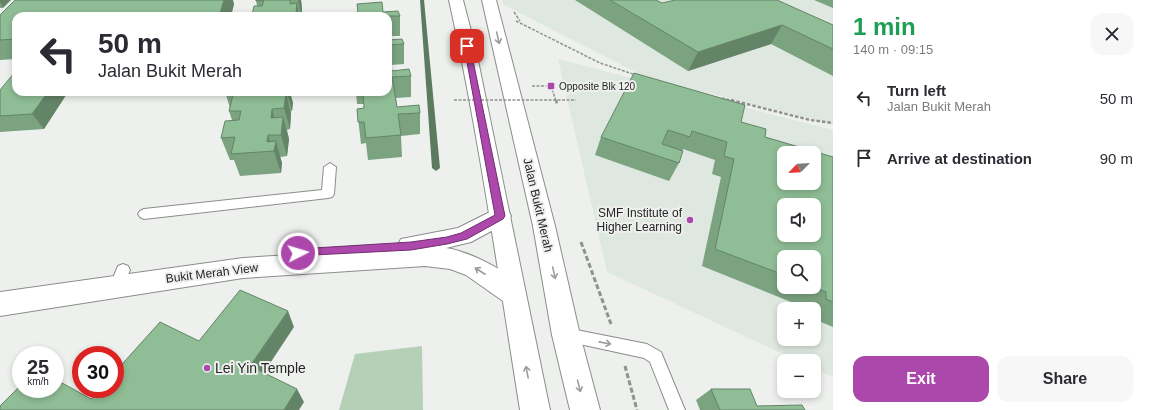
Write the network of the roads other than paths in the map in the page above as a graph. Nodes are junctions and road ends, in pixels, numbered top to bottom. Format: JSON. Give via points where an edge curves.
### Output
{"nodes":[{"id":1,"x":456,"y":0,"type":"edge"},
{"id":2,"x":491,"y":8,"type":"edge"},
{"id":3,"x":330,"y":167,"type":"dead end"},
{"id":4,"x":144,"y":214,"type":"dead end"},
{"id":5,"x":500,"y":216,"type":"junction"},
{"id":6,"x":120,"y":278,"type":"junction"},
{"id":7,"x":0,"y":289,"type":"edge"},
{"id":8,"x":512,"y":293,"type":"junction"},
{"id":9,"x":0,"y":304,"type":"edge"},
{"id":10,"x":566,"y":335,"type":"junction"},
{"id":11,"x":535,"y":410,"type":"edge"},
{"id":12,"x":585,"y":410,"type":"edge"},
{"id":13,"x":677,"y":410,"type":"edge"}],
"edges":[{"from":1,"to":5,"type":"main road"},
{"from":2,"to":10,"type":"main road","name":"Jalan Bukit Merah","one_way":true,"via":[[544,226]]},
{"from":3,"to":4,"type":"lane","via":[[328,194]]},
{"from":5,"to":6,"type":"main road","name":"Bukit Merah View","via":[[463,236],[424,244],[324,250]]},
{"from":5,"to":8,"type":"main road"},
{"from":6,"to":7,"type":"main road","name":"Bukit Merah View"},
{"from":8,"to":6,"type":"main road","name":"Bukit Merah View","one_way":true,"via":[[475,268],[451,259],[425,256]]},
{"from":6,"to":9,"type":"main road","name":"Bukit Merah View"},
{"from":11,"to":8,"type":"main road","one_way":true},
{"from":10,"to":12,"type":"main road","name":"Jalan Bukit Merah","one_way":true},
{"from":10,"to":13,"type":"lane","one_way":true,"via":[[647,351],[656,357]]}]}
